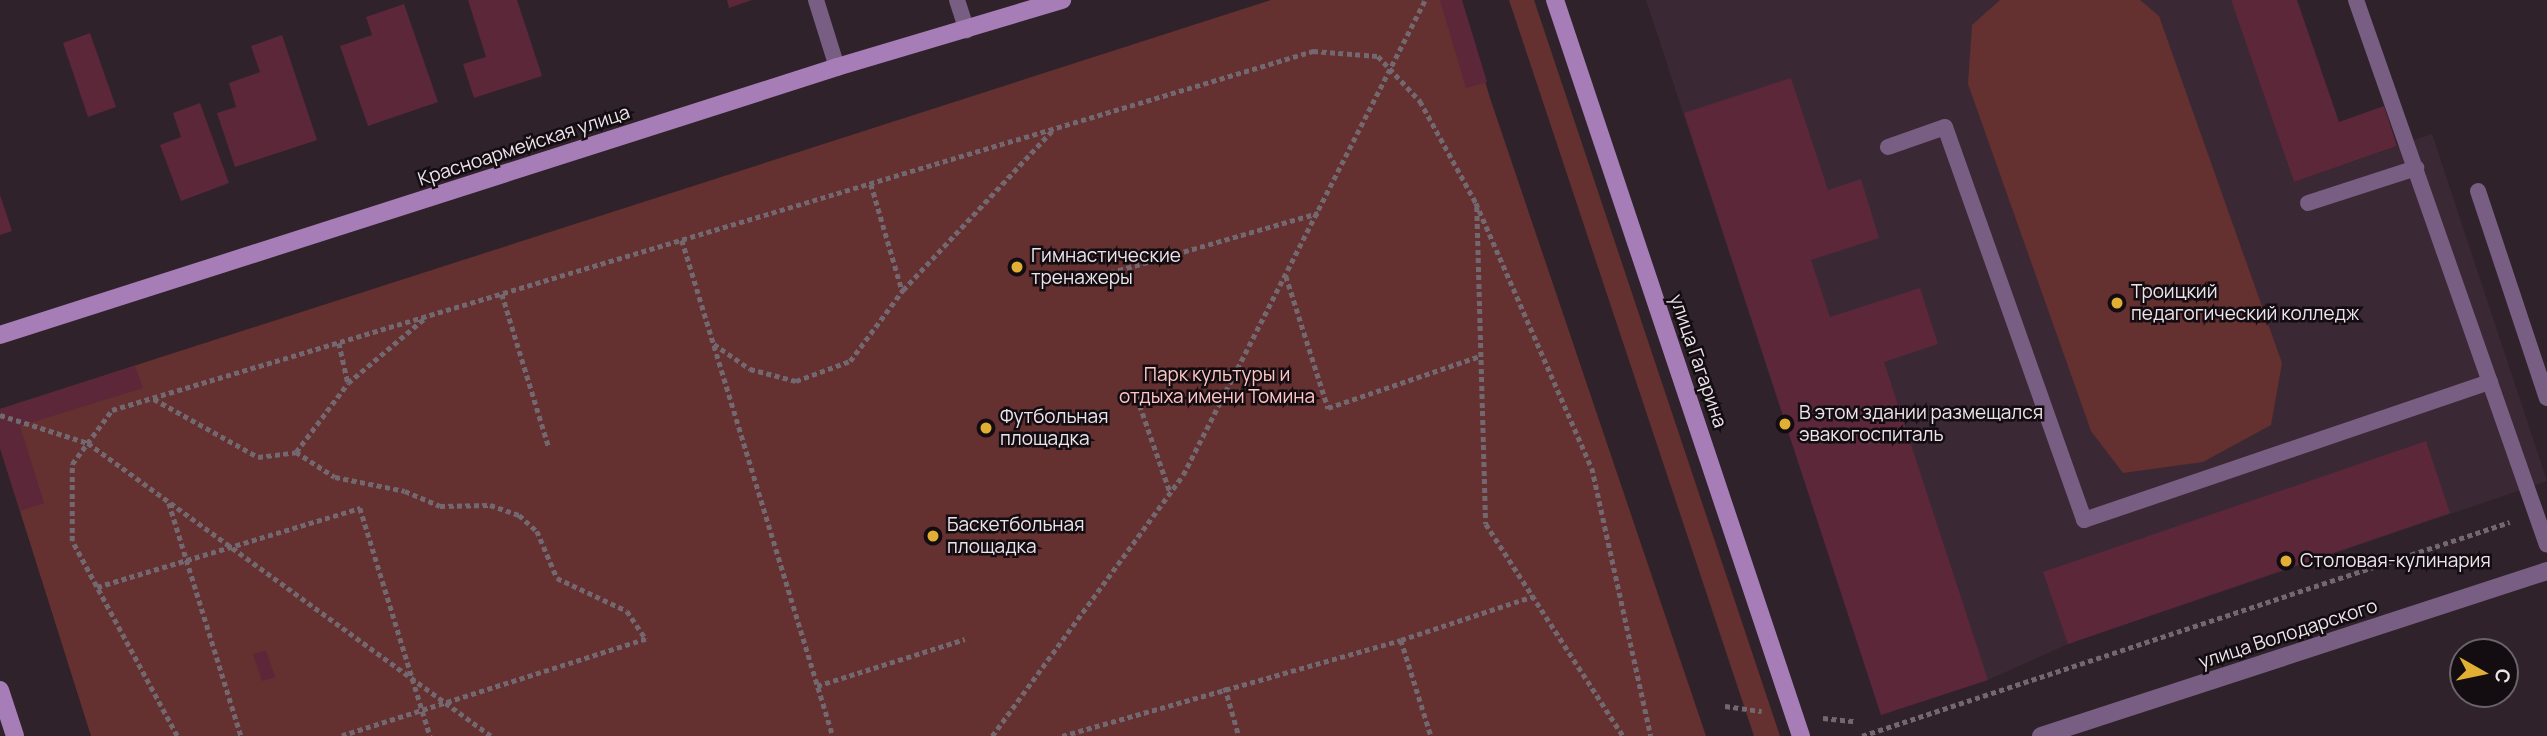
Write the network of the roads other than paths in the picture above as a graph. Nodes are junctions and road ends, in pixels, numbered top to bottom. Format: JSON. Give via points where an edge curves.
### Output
{"nodes":[{"id":1,"x":816,"y":0,"type":"edge"},
{"id":2,"x":957,"y":0,"type":"edge"},
{"id":3,"x":1062,"y":0,"type":"edge"},
{"id":4,"x":1555,"y":0,"type":"edge"},
{"id":5,"x":2356,"y":0,"type":"edge"},
{"id":6,"x":967,"y":30,"type":"junction"},
{"id":7,"x":837,"y":67,"type":"junction"},
{"id":8,"x":1888,"y":147,"type":"dead end"},
{"id":9,"x":2416,"y":168,"type":"junction"},
{"id":10,"x":2478,"y":191,"type":"dead end"},
{"id":11,"x":2308,"y":203,"type":"dead end"},
{"id":12,"x":0,"y":335,"type":"edge"},
{"id":13,"x":2490,"y":382,"type":"junction"},
{"id":14,"x":2547,"y":398,"type":"edge"},
{"id":15,"x":2547,"y":545,"type":"edge"},
{"id":16,"x":2547,"y":571,"type":"edge"},
{"id":17,"x":0,"y":690,"type":"edge"},
{"id":18,"x":15,"y":736,"type":"edge"},
{"id":19,"x":1801,"y":736,"type":"edge"},
{"id":20,"x":2041,"y":736,"type":"edge"}],
"edges":[{"from":1,"to":7,"type":"lane"},
{"from":2,"to":6,"type":"lane"},
{"from":3,"to":6,"type":"street","name":"Красноармейская улица"},
{"from":4,"to":19,"type":"street","name":"улица Гагарина"},
{"from":5,"to":9,"type":"lane"},
{"from":6,"to":7,"type":"street","name":"Красноармейская улица"},
{"from":7,"to":12,"type":"street","name":"Красноармейская улица"},
{"from":8,"to":13,"type":"lane","via":[[1945,128],[2084,520]]},
{"from":9,"to":11,"type":"lane"},
{"from":9,"to":13,"type":"lane"},
{"from":10,"to":14,"type":"lane"},
{"from":13,"to":15,"type":"lane"},
{"from":16,"to":20,"type":"street","name":"улица Володарского"},
{"from":17,"to":18,"type":"street"}]}
